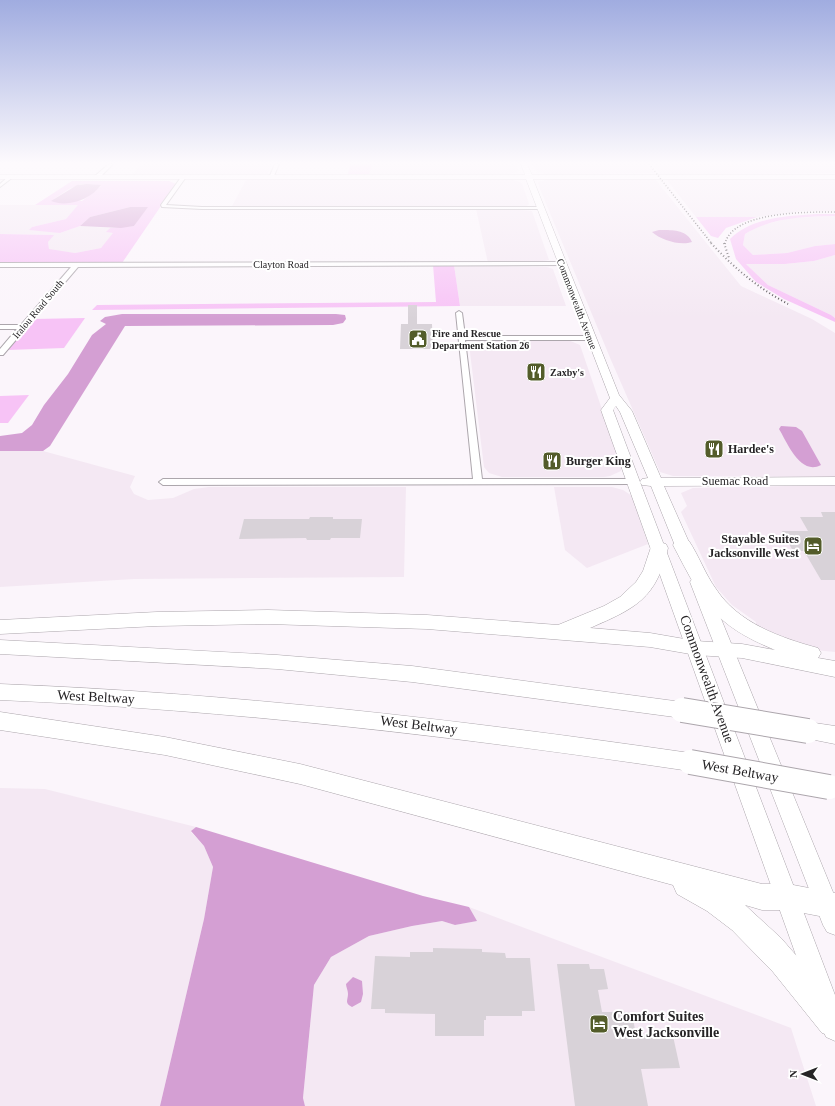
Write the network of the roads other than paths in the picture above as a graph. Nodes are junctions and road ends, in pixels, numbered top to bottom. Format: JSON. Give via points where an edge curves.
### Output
{"nodes":[{"id":1,"x":543,"y":216,"type":"edge"},
{"id":2,"x":562,"y":264,"type":"junction"},
{"id":3,"x":0,"y":265,"type":"edge"},
{"id":4,"x":76,"y":265,"type":"junction"},
{"id":5,"x":459,"y":313,"type":"dead end"},
{"id":6,"x":0,"y":327,"type":"edge"},
{"id":7,"x":22,"y":327,"type":"junction"},
{"id":8,"x":462,"y":338,"type":"junction"},
{"id":9,"x":590,"y":338,"type":"junction"},
{"id":10,"x":0,"y":353,"type":"edge"},
{"id":11,"x":615,"y":399,"type":"junction"},
{"id":12,"x":835,"y":481,"type":"edge"},
{"id":13,"x":163,"y":482,"type":"dead end"},
{"id":14,"x":478,"y":482,"type":"junction"},
{"id":15,"x":634,"y":482,"type":"junction"},
{"id":16,"x":656,"y":482,"type":"junction"},
{"id":17,"x":682,"y":545,"type":"junction"},
{"id":18,"x":659,"y":548,"type":"junction"},
{"id":19,"x":0,"y":627,"type":"edge"},
{"id":20,"x":560,"y":632,"type":"junction"},
{"id":21,"x":0,"y":647,"type":"edge"},
{"id":22,"x":696,"y":648,"type":"junction"},
{"id":23,"x":726,"y":650,"type":"junction"},
{"id":24,"x":835,"y":659,"type":"edge"},
{"id":25,"x":835,"y":669,"type":"edge"},
{"id":26,"x":0,"y":692,"type":"edge"},
{"id":27,"x":0,"y":721,"type":"edge"},
{"id":28,"x":835,"y":735,"type":"edge"},
{"id":29,"x":832,"y":788,"type":"edge"},
{"id":30,"x":663,"y":872,"type":"junction"},
{"id":31,"x":788,"y":897,"type":"junction"},
{"id":32,"x":832,"y":912,"type":"edge"},
{"id":33,"x":834,"y":1025,"type":"edge"}],
"edges":[{"from":1,"to":2,"type":"main road","name":"Commonwealth Avenue"},
{"from":2,"to":4,"type":"street","name":"Clayton Road"},
{"from":2,"to":9,"type":"main road","name":"Commonwealth Avenue"},
{"from":3,"to":4,"type":"street","name":"Clayton Road"},
{"from":4,"to":7,"type":"street","name":"Iralou Road South"},
{"from":5,"to":8,"type":"street"},
{"from":6,"to":7,"type":"street"},
{"from":7,"to":10,"type":"street","name":"Iralou Road South"},
{"from":8,"to":9,"type":"street"},
{"from":8,"to":14,"type":"street"},
{"from":9,"to":11,"type":"main road","name":"Commonwealth Avenue"},
{"from":11,"to":15,"type":"main road","name":"Commonwealth Avenue","via":[[607,410]]},
{"from":11,"to":16,"type":"main road","name":"Commonwealth Avenue","via":[[626,411]]},
{"from":12,"to":16,"type":"main road","name":"Suemac Road"},
{"from":13,"to":14,"type":"street"},
{"from":14,"to":15,"type":"street"},
{"from":15,"to":16,"type":"main road","name":"Suemac Road"},
{"from":15,"to":18,"type":"main road","name":"Commonwealth Avenue"},
{"from":16,"to":17,"type":"main road","name":"Commonwealth Avenue"},
{"from":17,"to":23,"type":"main road","name":"Commonwealth Avenue"},
{"from":17,"to":24,"type":"highway","via":[[710,596],[728,615],[748,628],[793,649]]},
{"from":18,"to":20,"type":"highway","via":[[653,571],[642,590],[611,611]]},
{"from":18,"to":22,"type":"main road","name":"Commonwealth Avenue"},
{"from":19,"to":20,"type":"highway","via":[[157,619],[268,617],[383,620]]},
{"from":20,"to":22,"type":"highway","via":[[650,640]]},
{"from":21,"to":28,"type":"highway","bridge":true,"via":[[270,661],[412,674],[682,710]]},
{"from":22,"to":23,"type":"highway"},
{"from":22,"to":31,"type":"main road","name":"Commonwealth Avenue"},
{"from":23,"to":25,"type":"highway"},
{"from":23,"to":32,"type":"main road","name":"Commonwealth Avenue"},
{"from":26,"to":29,"type":"highway","name":"West Beltway","bridge":true,"via":[[308,712],[472,731],[690,762]]},
{"from":27,"to":30,"type":"highway","via":[[165,746],[300,774]]},
{"from":30,"to":31,"type":"highway","via":[[766,898]]},
{"from":30,"to":33,"type":"highway","via":[[726,907],[787,965]]},
{"from":31,"to":32,"type":"highway"},
{"from":31,"to":33,"type":"main road","name":"Commonwealth Avenue"}]}
